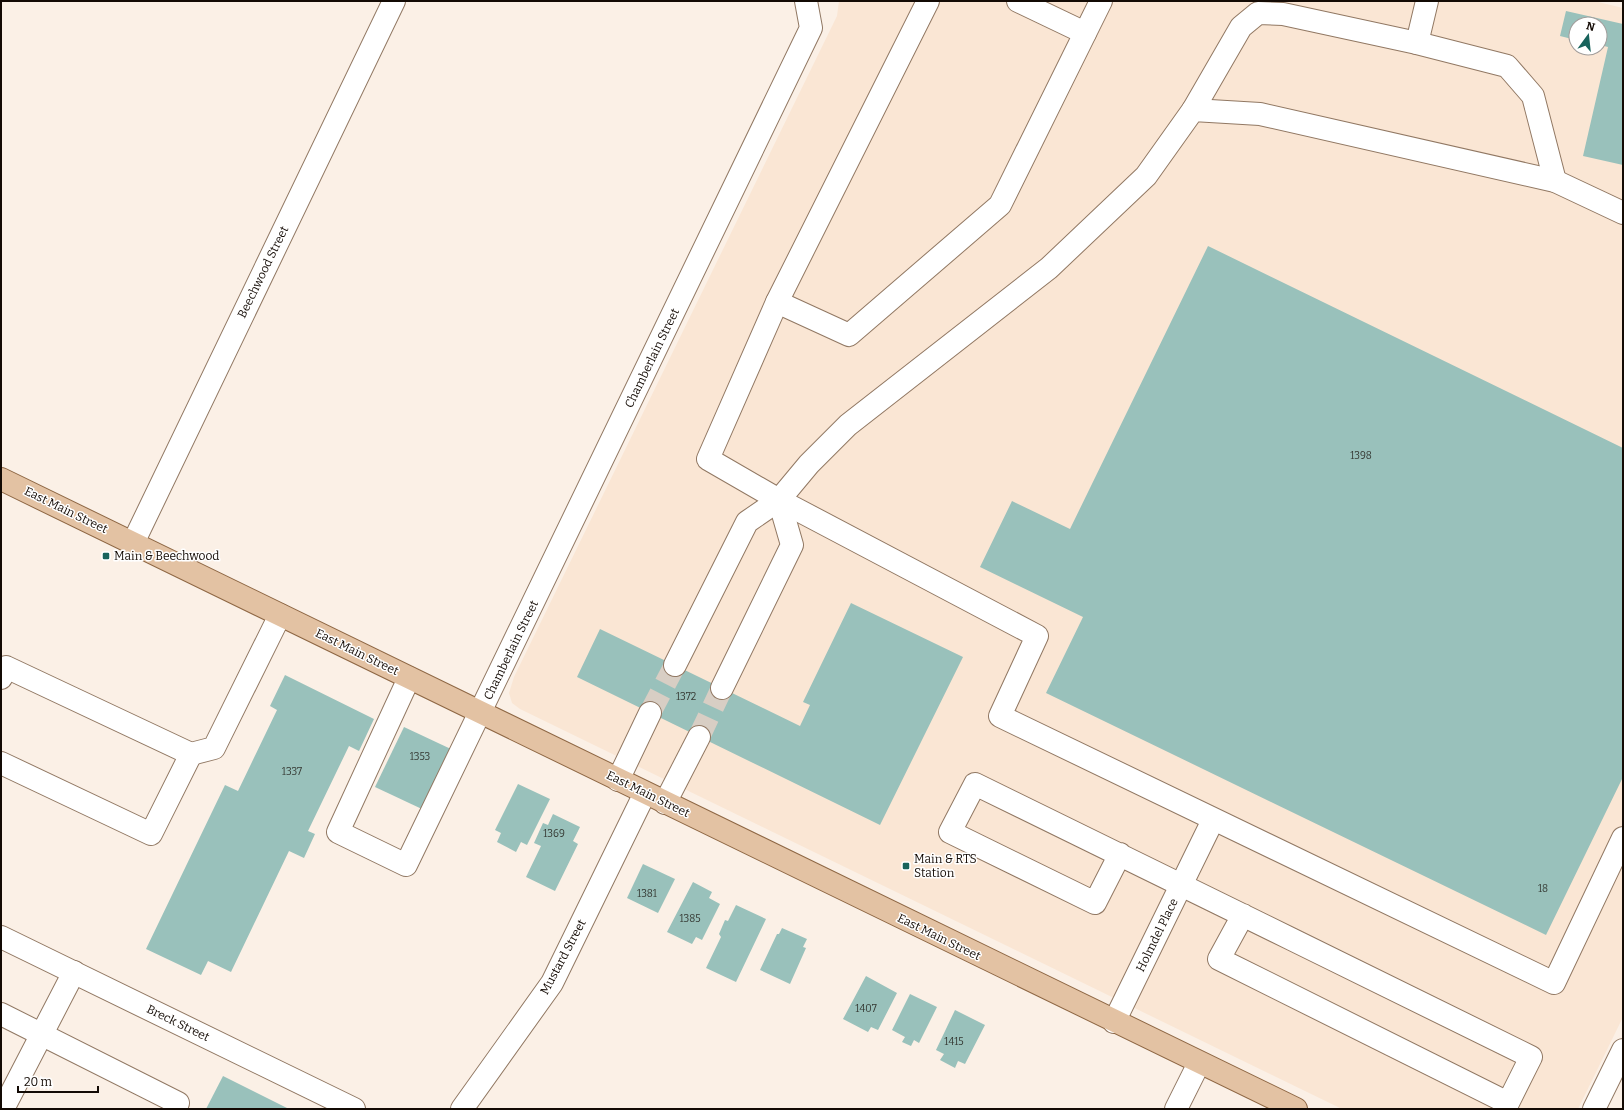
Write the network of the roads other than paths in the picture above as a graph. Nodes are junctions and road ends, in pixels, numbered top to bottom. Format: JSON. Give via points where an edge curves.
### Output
{"nodes":[{"id":1,"x":394,"y":1,"type":"edge"},
{"id":2,"x":806,"y":1,"type":"edge"},
{"id":3,"x":928,"y":1,"type":"edge"},
{"id":4,"x":1018,"y":1,"type":"edge"},
{"id":5,"x":1100,"y":1,"type":"edge"},
{"id":6,"x":1427,"y":1,"type":"edge"},
{"id":7,"x":1254,"y":7,"type":"edge"},
{"id":8,"x":1085,"y":33,"type":"junction"},
{"id":9,"x":1417,"y":43,"type":"junction"},
{"id":10,"x":1193,"y":110,"type":"junction"},
{"id":11,"x":1555,"y":181,"type":"junction"},
{"id":12,"x":1623,"y":213,"type":"edge"},
{"id":13,"x":777,"y":302,"type":"junction"},
{"id":14,"x":1,"y":478,"type":"edge"},
{"id":15,"x":779,"y":500,"type":"junction"},
{"id":16,"x":133,"y":543,"type":"junction"},
{"id":17,"x":280,"y":615,"type":"junction"},
{"id":18,"x":675,"y":665,"type":"tunnel mouth"},
{"id":19,"x":1,"y":678,"type":"edge"},
{"id":20,"x":409,"y":678,"type":"junction"},
{"id":21,"x":722,"y":688,"type":"tunnel mouth"},
{"id":22,"x":480,"y":713,"type":"junction"},
{"id":23,"x":650,"y":713,"type":"tunnel mouth"},
{"id":24,"x":699,"y":737,"type":"tunnel mouth"},
{"id":25,"x":190,"y":754,"type":"junction"},
{"id":26,"x":1,"y":763,"type":"edge"},
{"id":27,"x":618,"y":780,"type":"junction"},
{"id":28,"x":645,"y":793,"type":"junction"},
{"id":29,"x":665,"y":803,"type":"junction"},
{"id":30,"x":1213,"y":820,"type":"junction"},
{"id":31,"x":1623,"y":838,"type":"edge"},
{"id":32,"x":1120,"y":854,"type":"junction"},
{"id":33,"x":1181,"y":885,"type":"junction"},
{"id":34,"x":1243,"y":915,"type":"junction"},
{"id":35,"x":1,"y":937,"type":"edge"},
{"id":36,"x":74,"y":972,"type":"junction"},
{"id":37,"x":1,"y":1014,"type":"edge"},
{"id":38,"x":1114,"y":1022,"type":"junction"},
{"id":39,"x":42,"y":1035,"type":"junction"},
{"id":40,"x":1623,"y":1050,"type":"edge"},
{"id":41,"x":1199,"y":1063,"type":"junction"},
{"id":42,"x":6,"y":1106,"type":"edge"},
{"id":43,"x":175,"y":1109,"type":"edge"},
{"id":44,"x":354,"y":1109,"type":"edge"},
{"id":45,"x":462,"y":1109,"type":"edge"},
{"id":46,"x":1176,"y":1109,"type":"edge"},
{"id":47,"x":1293,"y":1109,"type":"edge"},
{"id":48,"x":1594,"y":1109,"type":"edge"}],
"edges":[{"from":1,"to":16,"type":"street","name":"Beechwood Street"},
{"from":2,"to":22,"type":"street","name":"Chamberlain Street","via":[[811,28]]},
{"from":3,"to":13,"type":"street"},
{"from":4,"to":8,"type":"street"},
{"from":5,"to":8,"type":"street"},
{"from":6,"to":9,"type":"street"},
{"from":7,"to":9,"type":"street"},
{"from":7,"to":10,"type":"street"},
{"from":8,"to":13,"type":"street","via":[[1000,205],[850,335]]},
{"from":9,"to":11,"type":"street","via":[[1506,66],[1533,96]]},
{"from":10,"to":11,"type":"street","via":[[1260,114]]},
{"from":10,"to":15,"type":"street","via":[[1146,176],[1055,263],[848,425],[809,464]]},
{"from":11,"to":12,"type":"street"},
{"from":13,"to":15,"type":"street","via":[[708,459]]},
{"from":14,"to":16,"type":"main road","name":"East Main Street"},
{"from":15,"to":18,"type":"street","via":[[747,522]]},
{"from":15,"to":21,"type":"street","via":[[792,545]]},
{"from":15,"to":30,"type":"street","via":[[1037,636],[1000,716]]},
{"from":16,"to":17,"type":"main road","name":"East Main Street"},
{"from":17,"to":20,"type":"main road","name":"East Main Street"},
{"from":17,"to":25,"type":"street","via":[[214,748]]},
{"from":19,"to":25,"type":"street","via":[[6,667]]},
{"from":20,"to":22,"type":"main road","name":"East Main Street"},
{"from":20,"to":22,"type":"street","name":"Chamberlain Street","via":[[338,832],[406,865]]},
{"from":22,"to":27,"type":"main road","name":"East Main Street"},
{"from":23,"to":27,"type":"street"},
{"from":24,"to":29,"type":"street"},
{"from":25,"to":26,"type":"street","via":[[151,834]]},
{"from":27,"to":28,"type":"main road","name":"East Main Street"},
{"from":28,"to":29,"type":"main road","name":"East Main Street"},
{"from":28,"to":45,"type":"street","name":"Mustard Street","via":[[552,983]]},
{"from":29,"to":38,"type":"main road","name":"East Main Street"},
{"from":30,"to":31,"type":"street","via":[[1554,983]]},
{"from":30,"to":33,"type":"street","name":"Holmdel Place"},
{"from":32,"to":32,"type":"street","via":[[1095,903],[950,832],[975,784]]},
{"from":32,"to":33,"type":"street"},
{"from":33,"to":34,"type":"street"},
{"from":33,"to":38,"type":"street","name":"Holmdel Place"},
{"from":34,"to":34,"type":"street","via":[[1531,1057],[1508,1103],[1219,959]]},
{"from":35,"to":36,"type":"street","name":"Breck Street"},
{"from":36,"to":39,"type":"street"},
{"from":36,"to":44,"type":"street","name":"Breck Street"},
{"from":37,"to":39,"type":"street"},
{"from":38,"to":41,"type":"main road","name":"East Main Street"},
{"from":39,"to":42,"type":"street"},
{"from":39,"to":43,"type":"street","via":[[178,1103]]},
{"from":40,"to":48,"type":"street"},
{"from":41,"to":46,"type":"street"},
{"from":41,"to":47,"type":"main road","name":"East Main Street"}]}
